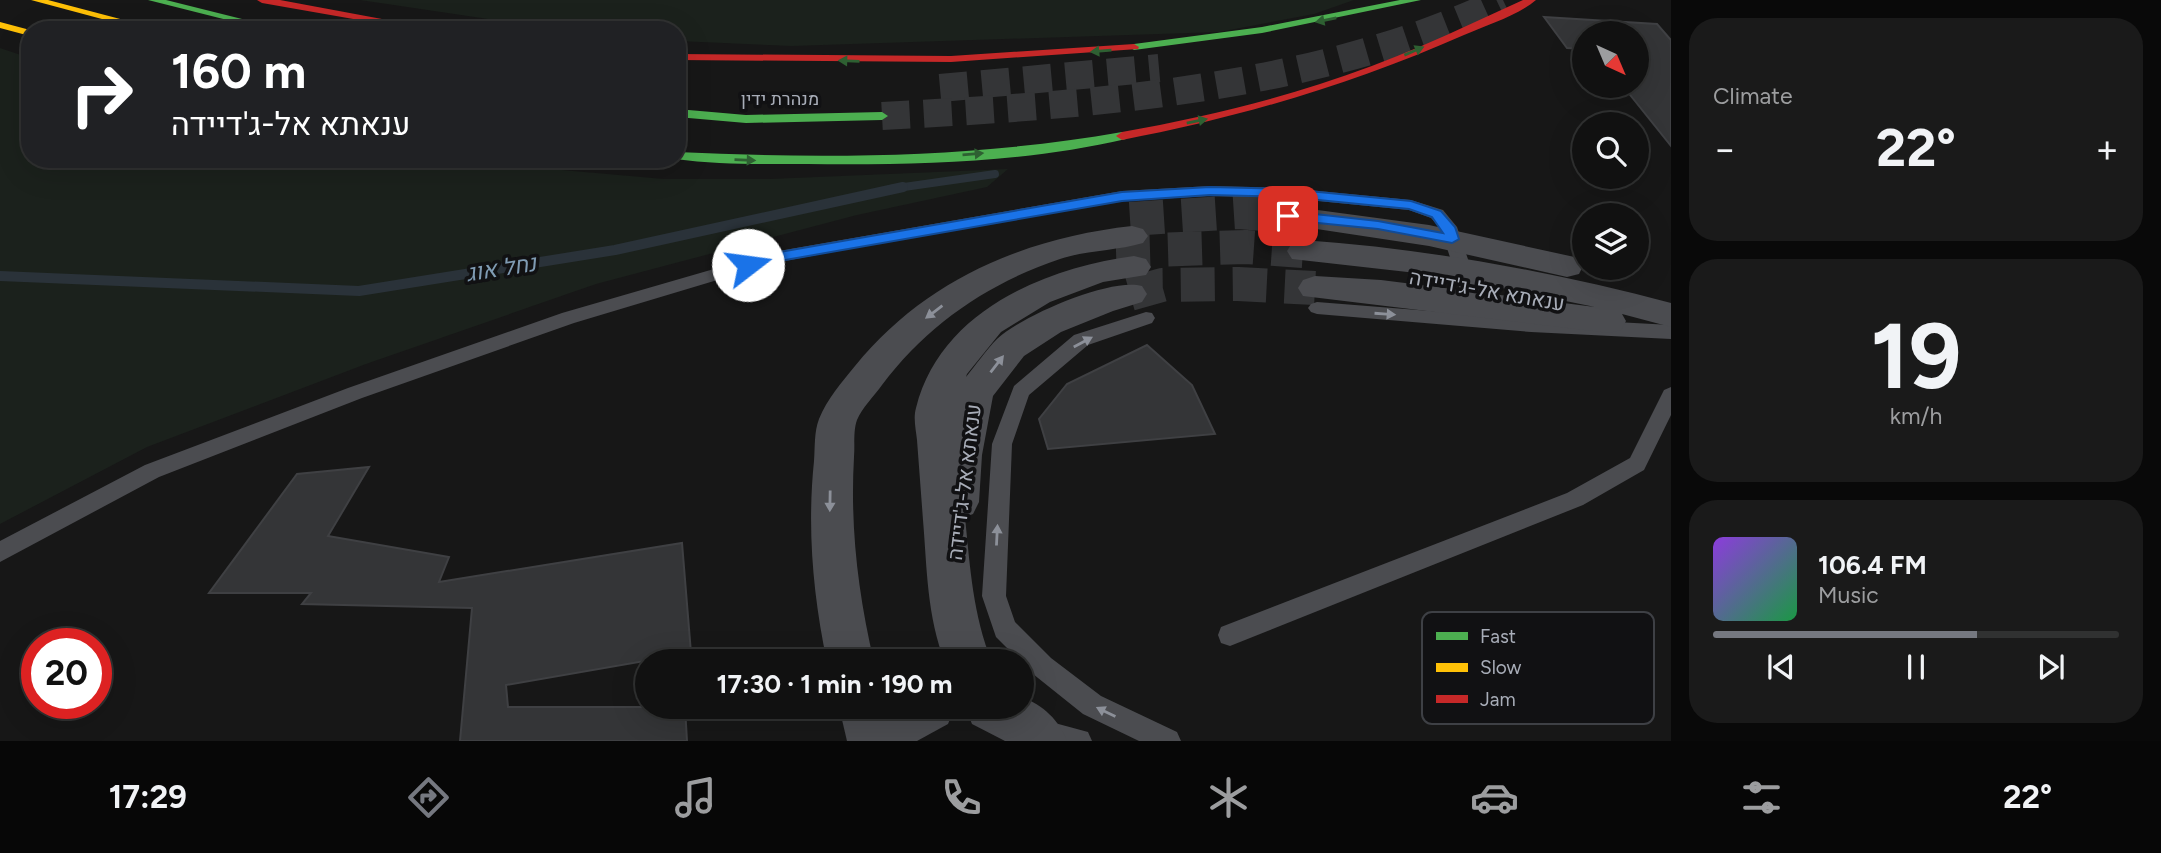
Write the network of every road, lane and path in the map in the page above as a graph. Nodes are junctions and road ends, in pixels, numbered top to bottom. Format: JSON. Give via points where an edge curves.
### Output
{"nodes":[{"id":1,"x":36,"y":0,"type":"edge"},
{"id":2,"x":153,"y":0,"type":"edge"},
{"id":3,"x":262,"y":0,"type":"edge"},
{"id":4,"x":1416,"y":0,"type":"edge"},
{"id":5,"x":1531,"y":0,"type":"edge"},
{"id":6,"x":121,"y":21,"type":"edge"},
{"id":7,"x":243,"y":21,"type":"edge"},
{"id":8,"x":384,"y":21,"type":"edge"},
{"id":9,"x":0,"y":25,"type":"edge"},
{"id":10,"x":21,"y":31,"type":"edge"},
{"id":11,"x":686,"y":57,"type":"edge"},
{"id":12,"x":686,"y":114,"type":"edge"},
{"id":13,"x":882,"y":116,"type":"tunnel mouth"},
{"id":14,"x":686,"y":156,"type":"edge"},
{"id":15,"x":1131,"y":264,"type":"junction"},
{"id":16,"x":1466,"y":279,"type":"junction"},
{"id":17,"x":1665,"y":298,"type":"edge"},
{"id":18,"x":1671,"y":328,"type":"edge"},
{"id":19,"x":1671,"y":395,"type":"edge"},
{"id":20,"x":0,"y":552,"type":"edge"},
{"id":21,"x":951,"y":594,"type":"junction"},
{"id":22,"x":1230,"y":635,"type":"dead end"},
{"id":23,"x":848,"y":649,"type":"edge"},
{"id":24,"x":963,"y":649,"type":"edge"},
{"id":25,"x":866,"y":719,"type":"edge"},
{"id":26,"x":906,"y":719,"type":"edge"},
{"id":27,"x":1012,"y":719,"type":"edge"},
{"id":28,"x":872,"y":741,"type":"edge"},
{"id":29,"x":882,"y":741,"type":"edge"},
{"id":30,"x":1079,"y":741,"type":"edge"},
{"id":31,"x":1168,"y":741,"type":"edge"}],
"edges":[{"from":1,"to":6,"type":"highway"},
{"from":2,"to":7,"type":"highway"},
{"from":3,"to":8,"type":"highway"},
{"from":4,"to":11,"type":"highway","one_way":true,"via":[[1278,29],[1015,59],[892,62]]},
{"from":14,"to":5,"type":"highway","one_way":true,"via":[[834,163],[992,153],[1151,131],[1263,106],[1331,83]]},
{"from":9,"to":10,"type":"highway"},
{"from":12,"to":13,"type":"highway","name":"מנהרת ידין","via":[[746,119]]},
{"from":21,"to":15,"type":"street","name":"ענאתא אל-ג'דיידה","one_way":true,"via":[[962,455],[975,392],[1011,347]]},
{"from":15,"to":21,"type":"street","name":"ענאתא אל-ג'דיידה","via":[[1038,294],[989,323],[951,368],[934,410]]},
{"from":15,"to":23,"type":"street","one_way":true,"via":[[1103,238],[1006,266],[930,314],[879,358],[838,419],[830,494],[831,561]]},
{"from":31,"to":15,"type":"lane","one_way":true,"via":[[1092,705],[1042,666],[1005,629],[994,596],[1002,444],[1021,391],[1081,340]]},
{"from":16,"to":16,"type":"street","name":"ענאתא אל-ג'דיידה","one_way":true,"via":[[1305,260],[1381,292]]},
{"from":16,"to":17,"type":"street","name":"ענאתא אל-ג'דיידה","via":[[1611,299]]},
{"from":16,"to":18,"type":"street","name":"ענאתא אל-ג'דיידה"},
{"from":16,"to":20,"type":"lane","via":[[1449,227],[1437,214],[1411,205],[1210,191],[1122,197],[988,218],[774,258],[568,317],[152,471]]},
{"from":19,"to":22,"type":"lane","via":[[1637,464],[1575,499]]},
{"from":21,"to":24,"type":"street","name":"ענאתא אל-ג'דיידה"},
{"from":25,"to":28,"type":"street"},
{"from":26,"to":29,"type":"street"},
{"from":27,"to":30,"type":"lane"}]}
